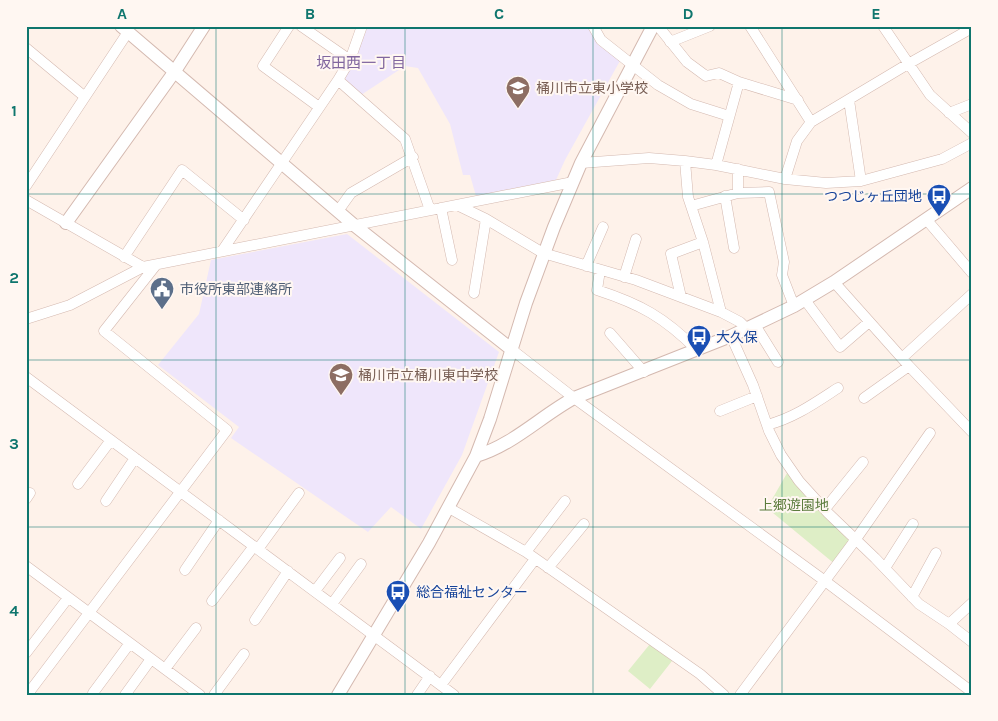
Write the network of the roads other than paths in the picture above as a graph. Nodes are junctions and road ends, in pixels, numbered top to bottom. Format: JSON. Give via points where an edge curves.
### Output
{"nodes":[{"id":1,"x":204,"y":26,"type":"edge"},
{"id":2,"x":289,"y":26,"type":"edge"},
{"id":3,"x":301,"y":26,"type":"edge"},
{"id":4,"x":362,"y":26,"type":"edge"},
{"id":5,"x":593,"y":26,"type":"edge"},
{"id":6,"x":654,"y":26,"type":"edge"},
{"id":7,"x":658,"y":26,"type":"edge"},
{"id":8,"x":710,"y":26,"type":"edge"},
{"id":9,"x":750,"y":26,"type":"edge"},
{"id":10,"x":883,"y":26,"type":"edge"},
{"id":11,"x":125,"y":29,"type":"edge"},
{"id":12,"x":967,"y":29,"type":"edge"},
{"id":13,"x":670,"y":42,"type":"junction"},
{"id":14,"x":27,"y":50,"type":"edge"},
{"id":15,"x":350,"y":60,"type":"junction"},
{"id":16,"x":633,"y":64,"type":"junction"},
{"id":17,"x":908,"y":64,"type":"junction"},
{"id":18,"x":175,"y":71,"type":"junction"},
{"id":19,"x":338,"y":80,"type":"junction"},
{"id":20,"x":739,"y":82,"type":"junction"},
{"id":21,"x":85,"y":97,"type":"junction"},
{"id":22,"x":798,"y":100,"type":"junction"},
{"id":23,"x":849,"y":100,"type":"junction"},
{"id":24,"x":972,"y":104,"type":"edge"},
{"id":25,"x":319,"y":107,"type":"junction"},
{"id":26,"x":949,"y":113,"type":"junction"},
{"id":27,"x":729,"y":116,"type":"junction"},
{"id":28,"x":811,"y":122,"type":"junction"},
{"id":29,"x":972,"y":133,"type":"edge"},
{"id":30,"x":972,"y":143,"type":"edge"},
{"id":31,"x":413,"y":158,"type":"junction"},
{"id":32,"x":685,"y":161,"type":"junction"},
{"id":33,"x":581,"y":163,"type":"junction"},
{"id":34,"x":281,"y":164,"type":"junction"},
{"id":35,"x":716,"y":164,"type":"junction"},
{"id":36,"x":738,"y":169,"type":"junction"},
{"id":37,"x":785,"y":179,"type":"junction"},
{"id":38,"x":860,"y":181,"type":"junction"},
{"id":39,"x":573,"y":182,"type":"junction"},
{"id":40,"x":26,"y":186,"type":"edge"},
{"id":41,"x":738,"y":192,"type":"junction"},
{"id":42,"x":970,"y":193,"type":"edge"},
{"id":43,"x":725,"y":196,"type":"junction"},
{"id":44,"x":26,"y":200,"type":"edge"},
{"id":45,"x":457,"y":205,"type":"junction"},
{"id":46,"x":691,"y":206,"type":"junction"},
{"id":47,"x":441,"y":208,"type":"junction"},
{"id":48,"x":430,"y":210,"type":"junction"},
{"id":49,"x":338,"y":211,"type":"junction"},
{"id":50,"x":486,"y":219,"type":"junction"},
{"id":51,"x":926,"y":219,"type":"junction"},
{"id":52,"x":244,"y":220,"type":"junction"},
{"id":53,"x":66,"y":224,"type":"junction"},
{"id":54,"x":354,"y":225,"type":"junction"},
{"id":55,"x":602,"y":227,"type":"dead end"},
{"id":56,"x":636,"y":240,"type":"dead end"},
{"id":57,"x":703,"y":242,"type":"junction"},
{"id":58,"x":734,"y":248,"type":"dead end"},
{"id":59,"x":222,"y":251,"type":"junction"},
{"id":60,"x":543,"y":253,"type":"junction"},
{"id":61,"x":124,"y":257,"type":"junction"},
{"id":62,"x":452,"y":260,"type":"dead end"},
{"id":63,"x":156,"y":265,"type":"junction"},
{"id":64,"x":586,"y":266,"type":"junction"},
{"id":65,"x":143,"y":267,"type":"junction"},
{"id":66,"x":600,"y":270,"type":"junction"},
{"id":67,"x":972,"y":273,"type":"edge"},
{"id":68,"x":624,"y":277,"type":"junction"},
{"id":69,"x":834,"y":282,"type":"junction"},
{"id":70,"x":474,"y":293,"type":"dead end"},
{"id":71,"x":972,"y":294,"type":"edge"},
{"id":72,"x":681,"y":297,"type":"junction"},
{"id":73,"x":800,"y":303,"type":"junction"},
{"id":74,"x":721,"y":312,"type":"junction"},
{"id":75,"x":26,"y":320,"type":"edge"},
{"id":76,"x":869,"y":322,"type":"junction"},
{"id":77,"x":751,"y":327,"type":"junction"},
{"id":78,"x":610,"y":333,"type":"dead end"},
{"id":79,"x":731,"y":336,"type":"junction"},
{"id":80,"x":511,"y":349,"type":"junction"},
{"id":81,"x":697,"y":350,"type":"junction"},
{"id":82,"x":902,"y":358,"type":"junction"},
{"id":83,"x":778,"y":362,"type":"dead end"},
{"id":84,"x":909,"y":366,"type":"junction"},
{"id":85,"x":644,"y":372,"type":"junction"},
{"id":86,"x":26,"y":377,"type":"edge"},
{"id":87,"x":838,"y":388,"type":"dead end"},
{"id":88,"x":757,"y":396,"type":"junction"},
{"id":89,"x":574,"y":398,"type":"junction"},
{"id":90,"x":864,"y":398,"type":"dead end"},
{"id":91,"x":720,"y":412,"type":"dead end"},
{"id":92,"x":767,"y":425,"type":"junction"},
{"id":93,"x":972,"y":432,"type":"edge"},
{"id":94,"x":930,"y":433,"type":"dead end"},
{"id":95,"x":111,"y":440,"type":"junction"},
{"id":96,"x":476,"y":456,"type":"junction"},
{"id":97,"x":136,"y":458,"type":"junction"},
{"id":98,"x":863,"y":462,"type":"dead end"},
{"id":99,"x":78,"y":484,"type":"dead end"},
{"id":100,"x":180,"y":491,"type":"junction"},
{"id":101,"x":299,"y":493,"type":"dead end"},
{"id":102,"x":106,"y":501,"type":"dead end"},
{"id":103,"x":566,"y":501,"type":"dead end"},
{"id":104,"x":449,"y":508,"type":"junction"},
{"id":105,"x":824,"y":509,"type":"junction"},
{"id":106,"x":219,"y":520,"type":"junction"},
{"id":107,"x":584,"y":524,"type":"dead end"},
{"id":108,"x":914,"y":524,"type":"dead end"},
{"id":109,"x":856,"y":539,"type":"junction"},
{"id":110,"x":256,"y":547,"type":"junction"},
{"id":111,"x":936,"y":553,"type":"dead end"},
{"id":112,"x":530,"y":556,"type":"junction"},
{"id":113,"x":340,"y":558,"type":"dead end"},
{"id":114,"x":361,"y":564,"type":"dead end"},
{"id":115,"x":548,"y":568,"type":"junction"},
{"id":116,"x":885,"y":568,"type":"junction"},
{"id":117,"x":28,"y":570,"type":"edge"},
{"id":118,"x":184,"y":570,"type":"dead end"},
{"id":119,"x":288,"y":571,"type":"junction"},
{"id":120,"x":825,"y":581,"type":"junction"},
{"id":121,"x":315,"y":591,"type":"junction"},
{"id":122,"x":912,"y":596,"type":"junction"},
{"id":123,"x":68,"y":598,"type":"junction"},
{"id":124,"x":212,"y":601,"type":"dead end"},
{"id":125,"x":972,"y":603,"type":"edge"},
{"id":126,"x":332,"y":604,"type":"junction"},
{"id":127,"x":89,"y":613,"type":"junction"},
{"id":128,"x":256,"y":620,"type":"dead end"},
{"id":129,"x":949,"y":624,"type":"junction"},
{"id":130,"x":196,"y":628,"type":"dead end"},
{"id":131,"x":374,"y":635,"type":"junction"},
{"id":132,"x":972,"y":642,"type":"edge"},
{"id":133,"x":130,"y":643,"type":"junction"},
{"id":134,"x":26,"y":653,"type":"edge"},
{"id":135,"x":244,"y":654,"type":"dead end"},
{"id":136,"x":151,"y":659,"type":"junction"},
{"id":137,"x":165,"y":669,"type":"junction"},
{"id":138,"x":430,"y":676,"type":"junction"},
{"id":139,"x":441,"y":684,"type":"junction"},
{"id":140,"x":972,"y":692,"type":"edge"},
{"id":141,"x":94,"y":693,"type":"dead end"},
{"id":142,"x":27,"y":695,"type":"edge"},
{"id":143,"x":125,"y":695,"type":"edge"},
{"id":144,"x":200,"y":695,"type":"edge"},
{"id":145,"x":214,"y":695,"type":"edge"},
{"id":146,"x":338,"y":695,"type":"edge"},
{"id":147,"x":417,"y":695,"type":"edge"},
{"id":148,"x":454,"y":695,"type":"edge"},
{"id":149,"x":724,"y":695,"type":"edge"},
{"id":150,"x":740,"y":695,"type":"edge"}],
"edges":[{"from":1,"to":18,"type":"street"},
{"from":2,"to":25,"type":"street","via":[[264,66]]},
{"from":3,"to":15,"type":"street"},
{"from":4,"to":15,"type":"street"},
{"from":5,"to":16,"type":"street","via":[[600,40]]},
{"from":6,"to":16,"type":"street"},
{"from":7,"to":13,"type":"street"},
{"from":8,"to":13,"type":"street"},
{"from":9,"to":22,"type":"street"},
{"from":10,"to":17,"type":"street"},
{"from":11,"to":18,"type":"street"},
{"from":11,"to":21,"type":"street"},
{"from":12,"to":17,"type":"street"},
{"from":13,"to":20,"type":"street","via":[[687,62],[706,76],[719,73]]},
{"from":14,"to":21,"type":"street"},
{"from":15,"to":19,"type":"street"},
{"from":16,"to":27,"type":"street","via":[[658,85],[691,104]]},
{"from":16,"to":33,"type":"street"},
{"from":17,"to":23,"type":"street"},
{"from":17,"to":26,"type":"street","via":[[930,95]]},
{"from":18,"to":34,"type":"street"},
{"from":18,"to":53,"type":"street"},
{"from":19,"to":25,"type":"street"},
{"from":19,"to":31,"type":"street","via":[[405,139]]},
{"from":20,"to":22,"type":"street"},
{"from":20,"to":27,"type":"street"},
{"from":21,"to":40,"type":"street"},
{"from":22,"to":28,"type":"street"},
{"from":23,"to":28,"type":"street"},
{"from":23,"to":38,"type":"street"},
{"from":24,"to":26,"type":"street"},
{"from":25,"to":34,"type":"street"},
{"from":26,"to":29,"type":"street"},
{"from":27,"to":35,"type":"street"},
{"from":28,"to":37,"type":"street","via":[[797,141]]},
{"from":30,"to":38,"type":"street","via":[[942,159]]},
{"from":31,"to":48,"type":"street"},
{"from":31,"to":49,"type":"street","via":[[351,193]]},
{"from":32,"to":33,"type":"street","via":[[649,158]]},
{"from":32,"to":35,"type":"street"},
{"from":32,"to":46,"type":"street"},
{"from":33,"to":39,"type":"street"},
{"from":34,"to":49,"type":"street"},
{"from":34,"to":52,"type":"street"},
{"from":35,"to":36,"type":"street"},
{"from":36,"to":37,"type":"street"},
{"from":36,"to":41,"type":"street"},
{"from":37,"to":38,"type":"street","via":[[826,183]]},
{"from":39,"to":45,"type":"street"},
{"from":39,"to":60,"type":"street"},
{"from":41,"to":43,"type":"street"},
{"from":41,"to":73,"type":"street","via":[[769,192],[784,262],[782,275]]},
{"from":42,"to":51,"type":"street"},
{"from":43,"to":46,"type":"street"},
{"from":43,"to":58,"type":"street"},
{"from":44,"to":53,"type":"street"},
{"from":45,"to":47,"type":"street"},
{"from":45,"to":50,"type":"street"},
{"from":46,"to":57,"type":"street"},
{"from":47,"to":48,"type":"street"},
{"from":47,"to":62,"type":"street"},
{"from":48,"to":54,"type":"street"},
{"from":49,"to":54,"type":"street"},
{"from":50,"to":60,"type":"street"},
{"from":50,"to":70,"type":"street"},
{"from":51,"to":67,"type":"street"},
{"from":51,"to":69,"type":"street"},
{"from":52,"to":59,"type":"street"},
{"from":52,"to":61,"type":"street","via":[[182,170]]},
{"from":53,"to":61,"type":"street"},
{"from":54,"to":59,"type":"street"},
{"from":54,"to":80,"type":"street"},
{"from":55,"to":64,"type":"street"},
{"from":56,"to":68,"type":"street"},
{"from":57,"to":72,"type":"street","via":[[671,254]]},
{"from":57,"to":74,"type":"street"},
{"from":59,"to":63,"type":"street"},
{"from":60,"to":64,"type":"street"},
{"from":60,"to":80,"type":"street"},
{"from":61,"to":65,"type":"street"},
{"from":63,"to":65,"type":"street"},
{"from":63,"to":100,"type":"street","via":[[104,332],[227,430]]},
{"from":64,"to":66,"type":"street"},
{"from":65,"to":75,"type":"street","via":[[70,305]]},
{"from":66,"to":68,"type":"street"},
{"from":66,"to":81,"type":"street","via":[[596,290],[648,310],[676,329]]},
{"from":68,"to":72,"type":"street"},
{"from":69,"to":73,"type":"street"},
{"from":69,"to":76,"type":"street"},
{"from":71,"to":82,"type":"street"},
{"from":72,"to":74,"type":"street"},
{"from":73,"to":76,"type":"street","via":[[840,347]]},
{"from":73,"to":77,"type":"street"},
{"from":74,"to":77,"type":"street"},
{"from":76,"to":82,"type":"street"},
{"from":77,"to":79,"type":"street"},
{"from":77,"to":83,"type":"street"},
{"from":78,"to":85,"type":"street"},
{"from":79,"to":81,"type":"street"},
{"from":79,"to":88,"type":"street"},
{"from":80,"to":89,"type":"street"},
{"from":80,"to":96,"type":"street"},
{"from":81,"to":85,"type":"street"},
{"from":82,"to":84,"type":"street"},
{"from":84,"to":90,"type":"street"},
{"from":84,"to":93,"type":"street"},
{"from":85,"to":89,"type":"street"},
{"from":86,"to":95,"type":"street"},
{"from":87,"to":92,"type":"street","via":[[800,413]]},
{"from":88,"to":91,"type":"street"},
{"from":88,"to":92,"type":"street"},
{"from":89,"to":96,"type":"street","via":[[501,446]]},
{"from":89,"to":120,"type":"street"},
{"from":92,"to":105,"type":"street","via":[[799,481]]},
{"from":94,"to":109,"type":"street"},
{"from":95,"to":97,"type":"street"},
{"from":95,"to":99,"type":"street"},
{"from":96,"to":104,"type":"street"},
{"from":97,"to":100,"type":"street"},
{"from":97,"to":102,"type":"street"},
{"from":98,"to":105,"type":"street"},
{"from":100,"to":106,"type":"street"},
{"from":100,"to":127,"type":"street"},
{"from":101,"to":110,"type":"street"},
{"from":103,"to":112,"type":"street"},
{"from":104,"to":112,"type":"street"},
{"from":104,"to":131,"type":"street"},
{"from":105,"to":109,"type":"street"},
{"from":106,"to":110,"type":"street"},
{"from":106,"to":118,"type":"street"},
{"from":107,"to":115,"type":"street"},
{"from":108,"to":116,"type":"street"},
{"from":109,"to":116,"type":"street"},
{"from":109,"to":120,"type":"street"},
{"from":110,"to":119,"type":"street"},
{"from":110,"to":124,"type":"street"},
{"from":111,"to":122,"type":"street"},
{"from":112,"to":115,"type":"street"},
{"from":112,"to":139,"type":"street"},
{"from":113,"to":121,"type":"street"},
{"from":114,"to":126,"type":"street"},
{"from":115,"to":149,"type":"street","via":[[700,674]]},
{"from":116,"to":122,"type":"street"},
{"from":117,"to":123,"type":"street"},
{"from":119,"to":121,"type":"street"},
{"from":119,"to":128,"type":"street"},
{"from":120,"to":140,"type":"street"},
{"from":120,"to":150,"type":"street"},
{"from":121,"to":126,"type":"street"},
{"from":122,"to":129,"type":"street"},
{"from":123,"to":127,"type":"street"},
{"from":123,"to":134,"type":"street"},
{"from":125,"to":129,"type":"street"},
{"from":126,"to":131,"type":"street"},
{"from":127,"to":133,"type":"street"},
{"from":127,"to":142,"type":"street"},
{"from":129,"to":132,"type":"street"},
{"from":130,"to":137,"type":"street"},
{"from":131,"to":138,"type":"street"},
{"from":131,"to":146,"type":"street"},
{"from":133,"to":136,"type":"street"},
{"from":133,"to":141,"type":"street"},
{"from":135,"to":145,"type":"street"},
{"from":136,"to":137,"type":"street"},
{"from":136,"to":143,"type":"street"},
{"from":137,"to":144,"type":"street"},
{"from":138,"to":139,"type":"street"},
{"from":138,"to":147,"type":"street"},
{"from":139,"to":148,"type":"street"}]}
